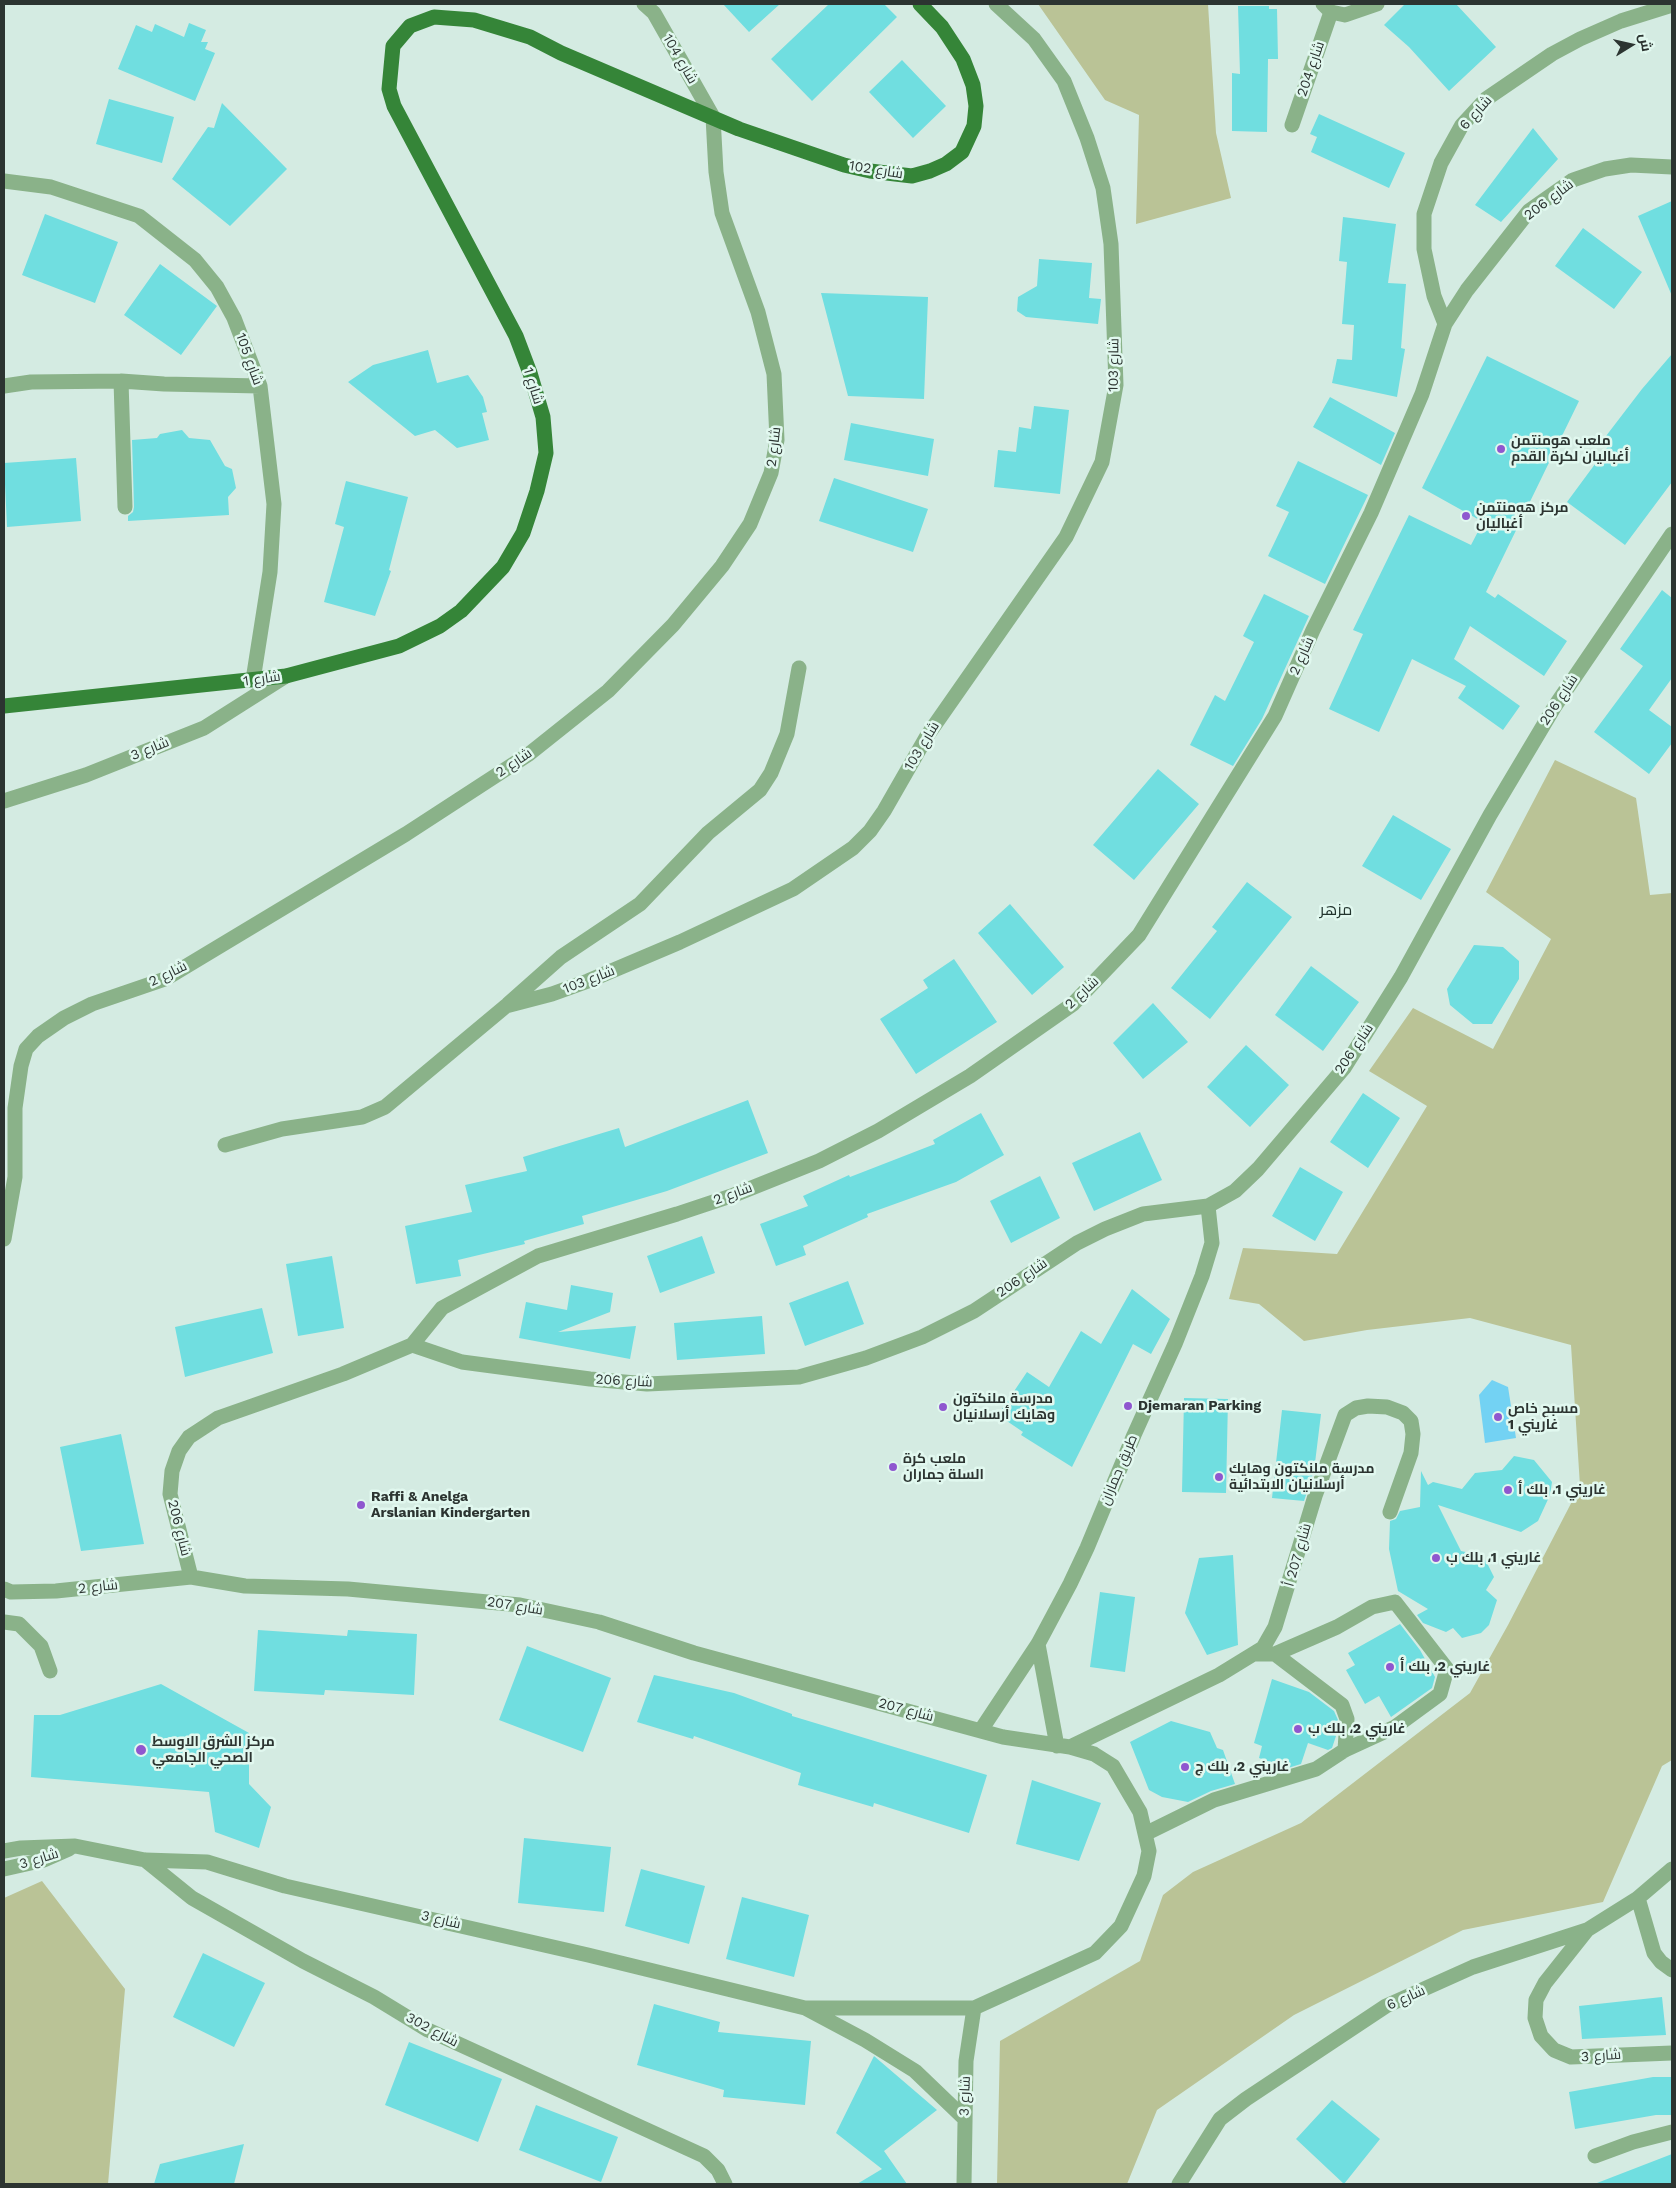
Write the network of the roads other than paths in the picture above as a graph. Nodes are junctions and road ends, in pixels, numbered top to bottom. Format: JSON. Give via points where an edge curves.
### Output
{"nodes":[{"id":1,"x":644,"y":4,"type":"edge"},
{"id":2,"x":920,"y":4,"type":"edge"},
{"id":3,"x":996,"y":4,"type":"edge"},
{"id":4,"x":1377,"y":4,"type":"edge"},
{"id":5,"x":1672,"y":5,"type":"edge"},
{"id":6,"x":1327,"y":8,"type":"edge"},
{"id":7,"x":714,"y":117,"type":"junction"},
{"id":8,"x":1292,"y":125,"type":"dead end"},
{"id":9,"x":1672,"y":167,"type":"edge"},
{"id":10,"x":4,"y":181,"type":"edge"},
{"id":11,"x":1444,"y":324,"type":"junction"},
{"id":12,"x":121,"y":381,"type":"junction"},
{"id":13,"x":4,"y":386,"type":"edge"},
{"id":14,"x":260,"y":386,"type":"junction"},
{"id":15,"x":124,"y":507,"type":"dead end"},
{"id":16,"x":1672,"y":534,"type":"edge"},
{"id":17,"x":799,"y":668,"type":"dead end"},
{"id":18,"x":286,"y":676,"type":"junction"},
{"id":19,"x":253,"y":680,"type":"junction"},
{"id":20,"x":4,"y":706,"type":"edge"},
{"id":21,"x":4,"y":801,"type":"edge"},
{"id":22,"x":506,"y":1006,"type":"junction"},
{"id":23,"x":225,"y":1145,"type":"dead end"},
{"id":24,"x":1208,"y":1206,"type":"junction"},
{"id":25,"x":4,"y":1239,"type":"edge"},
{"id":26,"x":412,"y":1345,"type":"junction"},
{"id":27,"x":1390,"y":1512,"type":"dead end"},
{"id":28,"x":192,"y":1577,"type":"junction"},
{"id":29,"x":4,"y":1589,"type":"edge"},
{"id":30,"x":4,"y":1622,"type":"edge"},
{"id":31,"x":1038,"y":1644,"type":"junction"},
{"id":32,"x":1257,"y":1654,"type":"junction"},
{"id":33,"x":1275,"y":1654,"type":"junction"},
{"id":34,"x":50,"y":1671,"type":"dead end"},
{"id":35,"x":981,"y":1730,"type":"junction"},
{"id":36,"x":1064,"y":1746,"type":"junction"},
{"id":37,"x":1345,"y":1750,"type":"junction"},
{"id":38,"x":1147,"y":1833,"type":"junction"},
{"id":39,"x":75,"y":1846,"type":"junction"},
{"id":40,"x":4,"y":1851,"type":"edge"},
{"id":41,"x":145,"y":1860,"type":"junction"},
{"id":42,"x":1672,"y":1869,"type":"edge"},
{"id":43,"x":4,"y":1870,"type":"edge"},
{"id":44,"x":1638,"y":1898,"type":"junction"},
{"id":45,"x":1587,"y":1930,"type":"junction"},
{"id":46,"x":1672,"y":1970,"type":"edge"},
{"id":47,"x":805,"y":2008,"type":"junction"},
{"id":48,"x":974,"y":2008,"type":"junction"},
{"id":49,"x":1672,"y":2053,"type":"edge"},
{"id":50,"x":964,"y":2118,"type":"junction"},
{"id":51,"x":1672,"y":2132,"type":"edge"},
{"id":52,"x":1595,"y":2156,"type":"dead end"},
{"id":53,"x":725,"y":2184,"type":"edge"},
{"id":54,"x":964,"y":2184,"type":"edge"},
{"id":55,"x":1180,"y":2184,"type":"edge"}],
"edges":[{"from":1,"to":7,"type":"street","name":"شارع 104","via":[[654,12]]},
{"from":2,"to":7,"type":"main road","name":"شارع 102","via":[[942,27],[963,58],[973,85],[974,126],[962,152],[946,164],[912,176],[870,171],[739,129]]},
{"from":3,"to":22,"type":"street","name":"شارع 103","via":[[1034,39],[1064,81],[1103,188],[1111,244],[1116,385],[1102,462],[1066,537],[927,736],[884,811],[853,848],[793,889],[680,942],[588,981]]},
{"from":4,"to":6,"type":"street","via":[[1345,15]]},
{"from":5,"to":11,"type":"street","name":"شارع 6","via":[[1621,21],[1552,54],[1486,99],[1462,125],[1441,163],[1424,214],[1424,249]]},
{"from":6,"to":8,"type":"street","name":"شارع 204"},
{"from":7,"to":18,"type":"main road","name":"شارع 1","via":[[530,37],[474,20],[434,17],[410,26],[392,46],[389,89],[394,106],[516,336],[543,417],[546,452],[523,533],[502,568],[461,611],[440,626],[399,646]]},
{"from":7,"to":25,"type":"street","name":"شارع 2","via":[[716,172],[722,213],[758,312],[774,374],[777,440],[774,457],[771,473],[745,531],[722,566],[673,625],[608,691],[529,754],[389,844],[165,979],[92,1004],[38,1036],[26,1049],[22,1066],[15,1108],[15,1177]]},
{"from":9,"to":11,"type":"street","name":"شارع 206","via":[[1631,165],[1573,180],[1529,211]]},
{"from":10,"to":14,"type":"street","name":"شارع 105","via":[[51,187],[110,204],[138,216],[166,236],[195,260],[217,287],[247,348]]},
{"from":11,"to":26,"type":"street","name":"شارع 2","via":[[1422,394],[1371,513],[1275,716],[1139,935],[1073,1004],[970,1076],[870,1135],[819,1161],[734,1195],[538,1256],[442,1308]]},
{"from":12,"to":13,"type":"street","via":[[31,382]]},
{"from":12,"to":14,"type":"street"},
{"from":12,"to":15,"type":"street"},
{"from":14,"to":19,"type":"street","name":"شارع 105","via":[[274,504],[270,572]]},
{"from":16,"to":24,"type":"street","name":"شارع 206","via":[[1554,706],[1401,977],[1344,1068],[1258,1168],[1235,1191]]},
{"from":17,"to":22,"type":"street","via":[[786,734],[771,773],[760,790],[708,833],[640,904],[561,957]]},
{"from":18,"to":19,"type":"main road","name":"شارع 1"},
{"from":18,"to":21,"type":"street","name":"شارع 3","via":[[204,728],[86,775]]},
{"from":19,"to":20,"type":"main road","name":"شارع 1"},
{"from":22,"to":23,"type":"street","name":"شارع 103","via":[[385,1108],[362,1117],[282,1129]]},
{"from":24,"to":26,"type":"street","name":"شارع 206","via":[[1143,1214],[1105,1229],[1060,1253],[974,1311],[922,1337],[866,1358],[799,1376],[647,1384],[618,1382],[462,1362]]},
{"from":24,"to":31,"type":"street","name":"طريق جماران","via":[[1212,1243],[1202,1276],[1087,1548]]},
{"from":26,"to":28,"type":"street","name":"شارع 206","via":[[343,1374],[218,1418],[189,1437],[178,1451],[170,1494]]},
{"from":27,"to":32,"type":"street","name":"شارع 207 أ","via":[[1411,1453],[1411,1421],[1387,1407],[1356,1408],[1345,1415],[1275,1627]]},
{"from":28,"to":29,"type":"street","name":"شارع 2","via":[[56,1591],[11,1592]]},
{"from":28,"to":35,"type":"street","name":"شارع 207","via":[[245,1586],[358,1590],[520,1605],[599,1622],[694,1653]]},
{"from":30,"to":34,"type":"street","via":[[19,1624],[41,1646]]},
{"from":31,"to":35,"type":"street","name":"طريق جماران"},
{"from":31,"to":36,"type":"street"},
{"from":32,"to":33,"type":"street"},
{"from":32,"to":36,"type":"street","name":"شارع 207 أ","via":[[1219,1675]]},
{"from":33,"to":37,"type":"street","via":[[1342,1705],[1347,1719]]},
{"from":33,"to":37,"type":"street","via":[[1337,1627],[1372,1607],[1395,1602],[1439,1656],[1447,1669],[1440,1694],[1395,1727]]},
{"from":35,"to":36,"type":"street","name":"شارع 207","via":[[1004,1737]]},
{"from":36,"to":38,"type":"street","name":"شارع 207","via":[[1094,1754],[1113,1766],[1140,1812]]},
{"from":37,"to":38,"type":"street","via":[[1316,1769],[1214,1800]]},
{"from":38,"to":48,"type":"street","name":"شارع 207","via":[[1149,1851],[1144,1876],[1114,1935],[1095,1953]]},
{"from":39,"to":40,"type":"street","name":"شارع 3"},
{"from":39,"to":41,"type":"street","name":"شارع 3"},
{"from":39,"to":43,"type":"street","name":"شارع 3","via":[[44,1860]]},
{"from":41,"to":47,"type":"street","name":"شارع 3","via":[[207,1862],[284,1886],[569,1950]]},
{"from":41,"to":53,"type":"street","name":"شارع 302","via":[[192,1898],[428,2030],[704,2156],[718,2170]]},
{"from":42,"to":44,"type":"street","name":"شارع 6"},
{"from":44,"to":45,"type":"street","name":"شارع 6"},
{"from":44,"to":46,"type":"street","via":[[1654,1953]]},
{"from":45,"to":49,"type":"street","name":"شارع 3","via":[[1545,1983],[1536,2000],[1535,2018],[1541,2036],[1554,2050],[1572,2058]]},
{"from":45,"to":55,"type":"street","name":"شارع 6","via":[[1474,1967],[1386,2006],[1220,2119]]},
{"from":47,"to":48,"type":"street","name":"شارع 207"},
{"from":47,"to":50,"type":"street","via":[[915,2070]]},
{"from":48,"to":50,"type":"street","name":"شارع 3","via":[[966,2061]]},
{"from":50,"to":54,"type":"street","name":"شارع 3"},
{"from":51,"to":52,"type":"street"}]}
